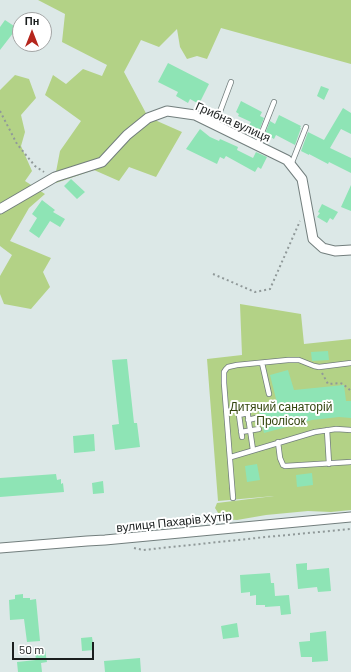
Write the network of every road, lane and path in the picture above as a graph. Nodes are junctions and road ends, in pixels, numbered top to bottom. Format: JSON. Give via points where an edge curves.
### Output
{"nodes":[{"id":1,"x":231,"y":82,"type":"dead end"},
{"id":2,"x":274,"y":102,"type":"dead end"},
{"id":3,"x":0,"y":111,"type":"edge"},
{"id":4,"x":215,"y":125,"type":"junction"},
{"id":5,"x":306,"y":127,"type":"dead end"},
{"id":6,"x":257,"y":145,"type":"junction"},
{"id":7,"x":291,"y":165,"type":"junction"},
{"id":8,"x":55,"y":177,"type":"junction"},
{"id":9,"x":307,"y":206,"type":"junction"},
{"id":10,"x":0,"y":209,"type":"edge"},
{"id":11,"x":351,"y":250,"type":"edge"},
{"id":12,"x":213,"y":274,"type":"dead end"},
{"id":13,"x":262,"y":363,"type":"junction"},
{"id":14,"x":351,"y":363,"type":"edge"},
{"id":15,"x":319,"y":367,"type":"junction"},
{"id":16,"x":351,"y":391,"type":"edge"},
{"id":17,"x":269,"y":394,"type":"dead end"},
{"id":18,"x":267,"y":407,"type":"dead end"},
{"id":19,"x":248,"y":413,"type":"junction"},
{"id":20,"x":256,"y":418,"type":"dead end"},
{"id":21,"x":248,"y":420,"type":"junction"},
{"id":22,"x":259,"y":429,"type":"dead end"},
{"id":23,"x":327,"y":430,"type":"junction"},
{"id":24,"x":351,"y":430,"type":"edge"},
{"id":25,"x":250,"y":431,"type":"junction"},
{"id":26,"x":278,"y":442,"type":"junction"},
{"id":27,"x":253,"y":450,"type":"junction"},
{"id":28,"x":231,"y":457,"type":"junction"},
{"id":29,"x":351,"y":462,"type":"edge"},
{"id":30,"x":329,"y":464,"type":"junction"},
{"id":31,"x":233,"y":498,"type":"dead end"},
{"id":32,"x":351,"y":517,"type":"edge"},
{"id":33,"x":351,"y":529,"type":"edge"},
{"id":34,"x":128,"y":546,"type":"dead end"},
{"id":35,"x":0,"y":548,"type":"edge"}],
"edges":[{"from":1,"to":4,"type":"lane"},
{"from":2,"to":6,"type":"lane"},
{"from":3,"to":8,"type":"path","via":[[18,144],[35,166]]},
{"from":4,"to":6,"type":"street","name":"Грибна вулиця"},
{"from":4,"to":8,"type":"street","name":"Грибна вулиця","via":[[195,115],[167,111],[148,118],[127,135],[102,162]]},
{"from":5,"to":7,"type":"lane"},
{"from":6,"to":7,"type":"street","name":"Грибна вулиця","via":[[287,160]]},
{"from":7,"to":9,"type":"street","name":"Грибна вулиця","via":[[302,179]]},
{"from":8,"to":10,"type":"street","name":"Грибна вулиця"},
{"from":9,"to":11,"type":"street","name":"Грибна вулиця","via":[[313,239],[323,248],[335,251]]},
{"from":9,"to":12,"type":"path","via":[[270,289],[255,292]]},
{"from":13,"to":15,"type":"lane","via":[[299,360]]},
{"from":13,"to":17,"type":"lane"},
{"from":13,"to":28,"type":"lane","via":[[228,367],[224,372]]},
{"from":14,"to":15,"type":"lane"},
{"from":15,"to":16,"type":"path","via":[[328,384],[344,384]]},
{"from":18,"to":19,"type":"lane","via":[[247,409]]},
{"from":19,"to":21,"type":"lane"},
{"from":19,"to":25,"type":"lane","via":[[239,415],[242,434]]},
{"from":20,"to":21,"type":"lane"},
{"from":21,"to":25,"type":"lane"},
{"from":22,"to":25,"type":"lane"},
{"from":23,"to":24,"type":"lane"},
{"from":23,"to":26,"type":"lane"},
{"from":23,"to":30,"type":"lane"},
{"from":25,"to":27,"type":"lane"},
{"from":26,"to":27,"type":"lane"},
{"from":26,"to":30,"type":"lane","via":[[280,458],[285,466]]},
{"from":27,"to":28,"type":"lane"},
{"from":28,"to":31,"type":"lane"},
{"from":29,"to":30,"type":"lane"},
{"from":32,"to":35,"type":"street","name":"вулиця Пахарів Хутір"},
{"from":33,"to":34,"type":"path","via":[[143,550]]}]}
